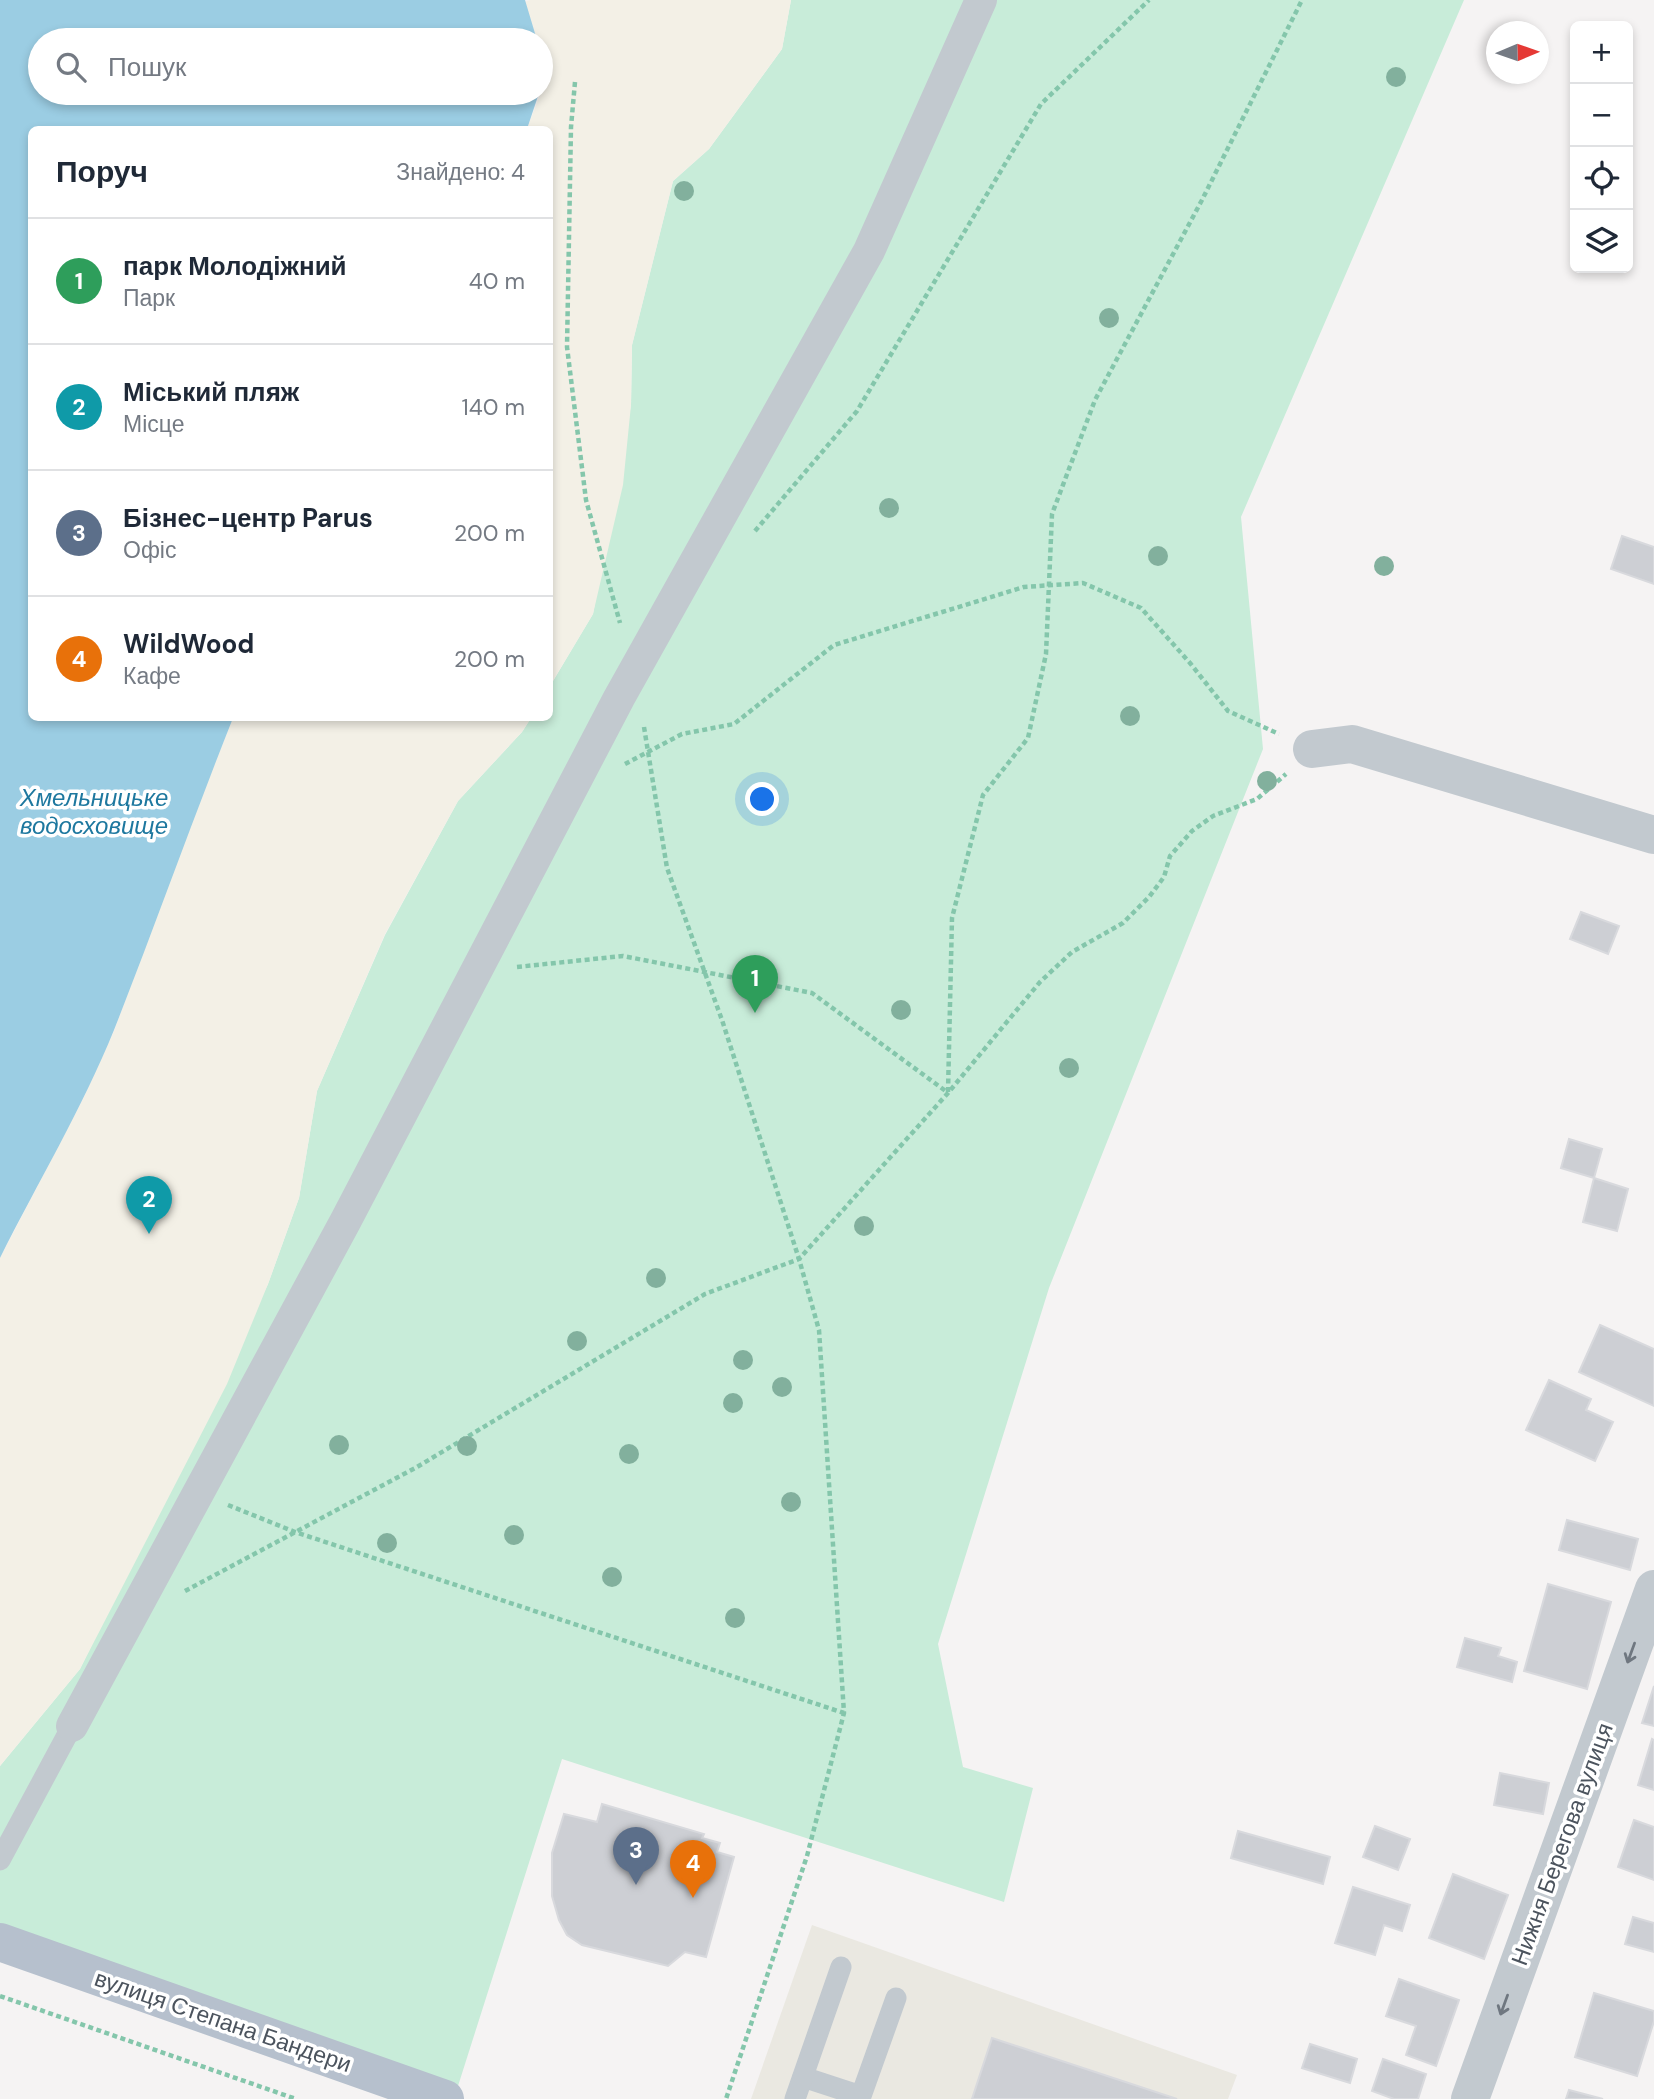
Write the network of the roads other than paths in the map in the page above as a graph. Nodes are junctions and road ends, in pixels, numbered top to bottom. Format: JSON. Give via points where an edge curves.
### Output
{"nodes":[{"id":1,"x":981,"y":0,"type":"edge"},
{"id":2,"x":1312,"y":749,"type":"road end"},
{"id":3,"x":1654,"y":835,"type":"edge"},
{"id":4,"x":1654,"y":1589,"type":"edge"},
{"id":5,"x":72,"y":1726,"type":"joint"},
{"id":6,"x":0,"y":1860,"type":"edge"},
{"id":7,"x":3,"y":1948,"type":"edge"},
{"id":8,"x":841,"y":1967,"type":"dead end"},
{"id":9,"x":896,"y":1998,"type":"dead end"},
{"id":10,"x":803,"y":2077,"type":"junction"},
{"id":11,"x":445,"y":2099,"type":"edge"},
{"id":12,"x":795,"y":2099,"type":"edge"},
{"id":13,"x":1470,"y":2099,"type":"edge"}],
"edges":[{"from":1,"to":5,"type":"street","via":[[869,251],[634,672],[345,1222]]},
{"from":2,"to":3,"type":"street","via":[[1352,744]]},
{"from":4,"to":13,"type":"street","name":"Нижня Берегова вулиця","one_way":true},
{"from":5,"to":6,"type":"lane"},
{"from":7,"to":11,"type":"main road","name":"вулиця Степана Бандери"},
{"from":8,"to":10,"type":"lane"},
{"from":9,"to":10,"type":"lane","via":[[861,2096]]},
{"from":10,"to":12,"type":"lane"}]}
